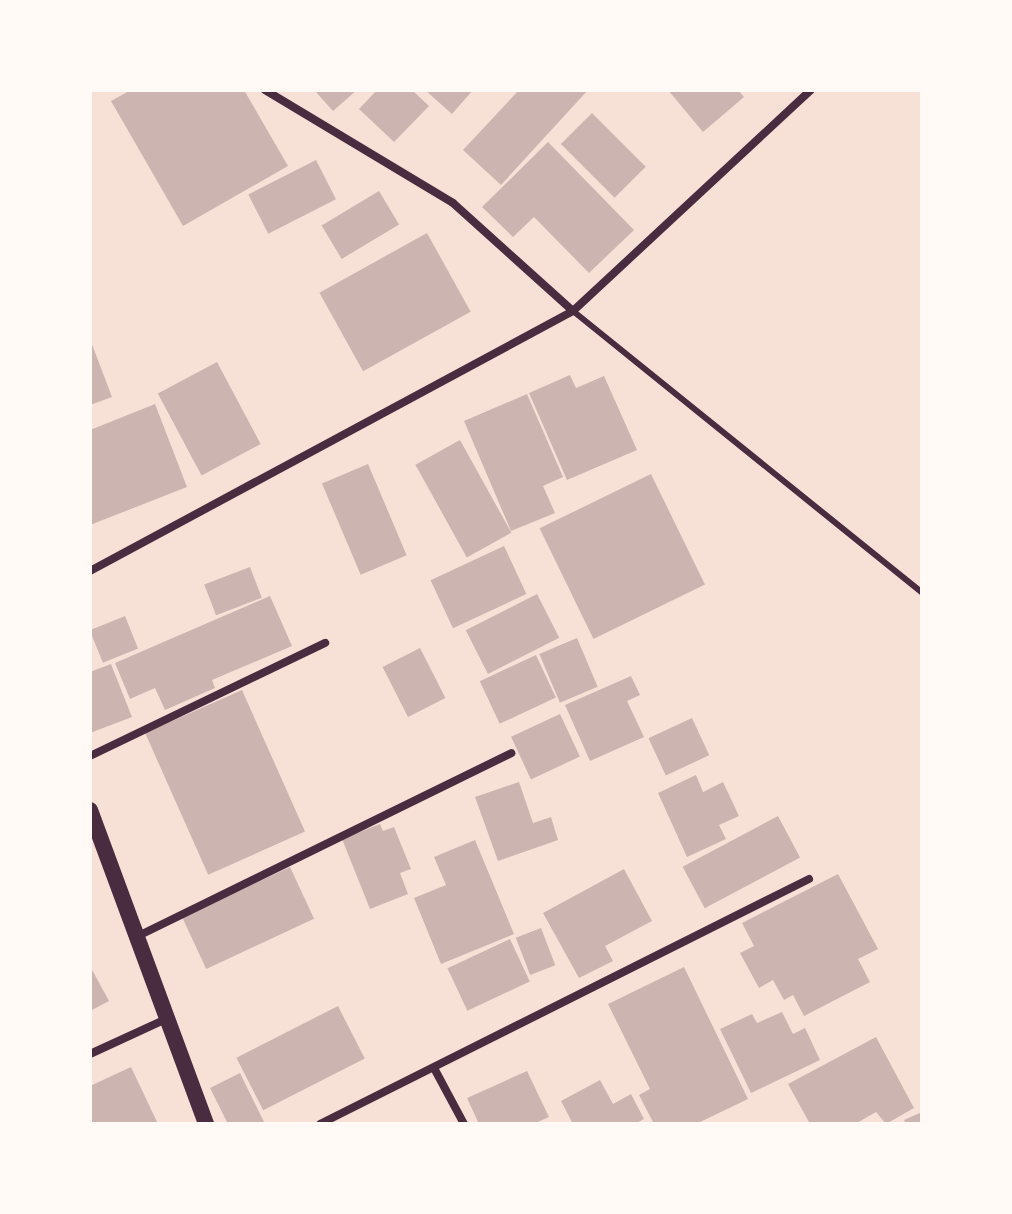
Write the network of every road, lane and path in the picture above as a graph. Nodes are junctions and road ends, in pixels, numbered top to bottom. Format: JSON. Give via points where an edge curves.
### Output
{"nodes":[{"id":1,"x":265,"y":90,"type":"edge"},
{"id":2,"x":811,"y":90,"type":"edge"},
{"id":3,"x":573,"y":311,"type":"junction"},
{"id":4,"x":90,"y":571,"type":"edge"},
{"id":5,"x":922,"y":593,"type":"edge"},
{"id":6,"x":325,"y":643,"type":"dead end"},
{"id":7,"x":511,"y":753,"type":"dead end"},
{"id":8,"x":90,"y":756,"type":"edge"},
{"id":9,"x":90,"y":810,"type":"edge"},
{"id":10,"x":809,"y":879,"type":"dead end"},
{"id":11,"x":136,"y":937,"type":"junction"},
{"id":12,"x":166,"y":1019,"type":"junction"},
{"id":13,"x":90,"y":1054,"type":"edge"},
{"id":14,"x":434,"y":1068,"type":"junction"},
{"id":15,"x":206,"y":1124,"type":"edge"},
{"id":16,"x":320,"y":1124,"type":"edge"},
{"id":17,"x":464,"y":1124,"type":"edge"}],
"edges":[{"from":1,"to":3,"type":"street","via":[[453,203]]},
{"from":2,"to":3,"type":"street"},
{"from":3,"to":4,"type":"street"},
{"from":3,"to":5,"type":"lane"},
{"from":6,"to":8,"type":"street"},
{"from":7,"to":11,"type":"street"},
{"from":9,"to":11,"type":"main road"},
{"from":10,"to":14,"type":"street"},
{"from":11,"to":12,"type":"main road"},
{"from":12,"to":13,"type":"street"},
{"from":12,"to":15,"type":"main road"},
{"from":14,"to":16,"type":"street"},
{"from":14,"to":17,"type":"street"}]}
